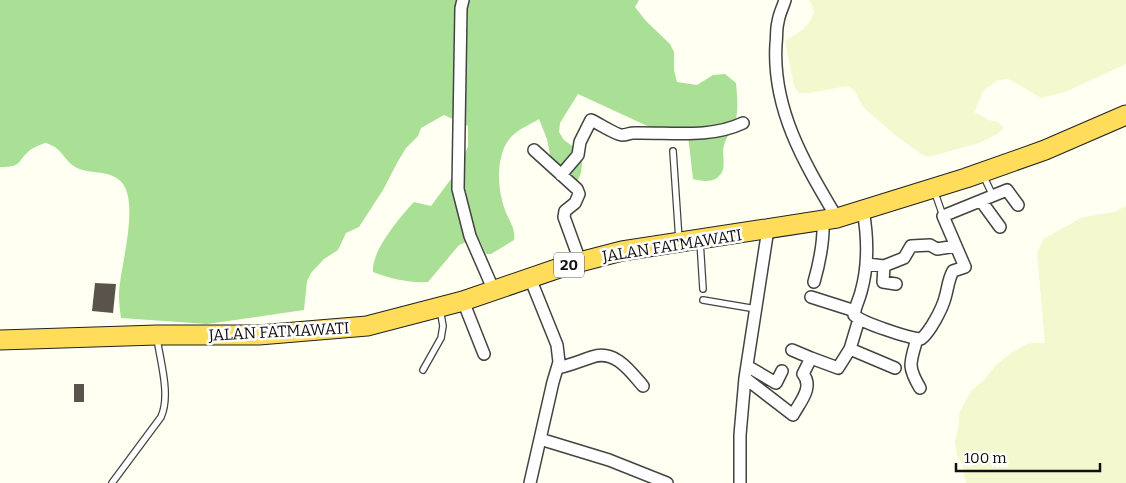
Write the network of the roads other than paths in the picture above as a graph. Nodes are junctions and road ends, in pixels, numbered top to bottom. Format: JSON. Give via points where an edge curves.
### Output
{"nodes":[{"id":1,"x":463,"y":0,"type":"edge"},
{"id":2,"x":786,"y":0,"type":"edge"},
{"id":3,"x":1126,"y":116,"type":"edge"},
{"id":4,"x":743,"y":123,"type":"dead end"},
{"id":5,"x":534,"y":150,"type":"dead end"},
{"id":6,"x":673,"y":151,"type":"dead end"},
{"id":7,"x":982,"y":172,"type":"junction"},
{"id":8,"x":561,"y":175,"type":"junction"},
{"id":9,"x":934,"y":188,"type":"junction"},
{"id":10,"x":993,"y":196,"type":"junction"},
{"id":11,"x":981,"y":201,"type":"junction"},
{"id":12,"x":1018,"y":205,"type":"dead end"},
{"id":13,"x":863,"y":210,"type":"junction"},
{"id":14,"x":943,"y":216,"type":"junction"},
{"id":15,"x":830,"y":219,"type":"junction"},
{"id":16,"x":1000,"y":227,"type":"dead end"},
{"id":17,"x":768,"y":229,"type":"junction"},
{"id":18,"x":700,"y":239,"type":"junction"},
{"id":19,"x":679,"y":242,"type":"junction"},
{"id":20,"x":956,"y":246,"type":"junction"},
{"id":21,"x":580,"y":262,"type":"junction"},
{"id":22,"x":867,"y":264,"type":"junction"},
{"id":23,"x":884,"y":266,"type":"junction"},
{"id":24,"x":530,"y":278,"type":"junction"},
{"id":25,"x":814,"y":282,"type":"dead end"},
{"id":26,"x":896,"y":284,"type":"dead end"},
{"id":27,"x":703,"y":289,"type":"dead end"},
{"id":28,"x":494,"y":291,"type":"junction"},
{"id":29,"x":812,"y":297,"type":"dead end"},
{"id":30,"x":703,"y":300,"type":"dead end"},
{"id":31,"x":463,"y":301,"type":"junction"},
{"id":32,"x":439,"y":307,"type":"junction"},
{"id":33,"x":756,"y":309,"type":"junction"},
{"id":34,"x":857,"y":315,"type":"junction"},
{"id":35,"x":157,"y":335,"type":"junction"},
{"id":36,"x":917,"y":338,"type":"junction"},
{"id":37,"x":0,"y":340,"type":"edge"},
{"id":38,"x":850,"y":349,"type":"junction"},
{"id":39,"x":792,"y":350,"type":"dead end"},
{"id":40,"x":484,"y":354,"type":"dead end"},
{"id":41,"x":811,"y":358,"type":"junction"},
{"id":42,"x":747,"y":366,"type":"junction"},
{"id":43,"x":558,"y":368,"type":"junction"},
{"id":44,"x":895,"y":368,"type":"dead end"},
{"id":45,"x":423,"y":370,"type":"dead end"},
{"id":46,"x":782,"y":371,"type":"dead end"},
{"id":47,"x":745,"y":378,"type":"junction"},
{"id":48,"x":643,"y":386,"type":"dead end"},
{"id":49,"x":920,"y":388,"type":"dead end"},
{"id":50,"x":540,"y":439,"type":"junction"},
{"id":51,"x":112,"y":483,"type":"edge"},
{"id":52,"x":530,"y":483,"type":"edge"},
{"id":53,"x":667,"y":483,"type":"edge"},
{"id":54,"x":740,"y":483,"type":"edge"}],
"edges":[{"from":1,"to":28,"type":"street","via":[[458,188],[470,236]]},
{"from":2,"to":15,"type":"street","via":[[778,22],[775,60],[780,96],[787,122]]},
{"from":3,"to":7,"type":"highway","name":"JALAN FATMAWATI","number":"20"},
{"from":4,"to":8,"type":"street","via":[[718,132],[621,135],[591,120],[580,142],[578,155]]},
{"from":5,"to":8,"type":"street"},
{"from":6,"to":19,"type":"lane"},
{"from":7,"to":9,"type":"highway","name":"JALAN FATMAWATI","number":"20"},
{"from":7,"to":10,"type":"lane"},
{"from":8,"to":21,"type":"street","via":[[579,194],[564,217]]},
{"from":9,"to":13,"type":"highway","name":"JALAN FATMAWATI","number":"20"},
{"from":9,"to":14,"type":"lane"},
{"from":10,"to":11,"type":"street"},
{"from":10,"to":12,"type":"street","via":[[1007,190]]},
{"from":11,"to":14,"type":"street"},
{"from":11,"to":16,"type":"street"},
{"from":13,"to":15,"type":"highway","name":"JALAN FATMAWATI","number":"20"},
{"from":13,"to":22,"type":"street"},
{"from":14,"to":20,"type":"street"},
{"from":15,"to":17,"type":"highway","name":"JALAN FATMAWATI","number":"20"},
{"from":15,"to":25,"type":"street"},
{"from":17,"to":18,"type":"highway","name":"JALAN FATMAWATI","number":"20"},
{"from":17,"to":33,"type":"street"},
{"from":18,"to":19,"type":"highway","name":"JALAN FATMAWATI","number":"20"},
{"from":18,"to":27,"type":"lane"},
{"from":19,"to":21,"type":"highway","name":"JALAN FATMAWATI","number":"20"},
{"from":20,"to":23,"type":"street","via":[[937,249],[930,245],[911,246],[904,258]]},
{"from":20,"to":36,"type":"street","via":[[965,267],[953,271],[938,315],[924,337]]},
{"from":21,"to":24,"type":"highway","name":"JALAN FATMAWATI","number":"20"},
{"from":22,"to":23,"type":"street"},
{"from":22,"to":34,"type":"street"},
{"from":23,"to":26,"type":"street","via":[[883,282]]},
{"from":24,"to":28,"type":"highway","name":"JALAN FATMAWATI","number":"20"},
{"from":24,"to":43,"type":"street","via":[[558,345]]},
{"from":28,"to":31,"type":"highway","name":"JALAN FATMAWATI","number":"20"},
{"from":29,"to":34,"type":"street"},
{"from":30,"to":33,"type":"lane"},
{"from":31,"to":32,"type":"highway","name":"JALAN FATMAWATI","number":"20"},
{"from":31,"to":40,"type":"street"},
{"from":32,"to":35,"type":"highway","name":"JALAN FATMAWATI","number":"20","via":[[367,326],[259,335]]},
{"from":32,"to":45,"type":"lane","via":[[443,326],[441,338]]},
{"from":33,"to":42,"type":"street"},
{"from":34,"to":36,"type":"street"},
{"from":34,"to":38,"type":"street"},
{"from":35,"to":37,"type":"highway","name":"JALAN FATMAWATI","number":"20"},
{"from":35,"to":51,"type":"lane","via":[[165,408]]},
{"from":36,"to":49,"type":"street","via":[[910,366]]},
{"from":38,"to":41,"type":"street","via":[[838,368]]},
{"from":38,"to":44,"type":"street"},
{"from":39,"to":41,"type":"street"},
{"from":41,"to":47,"type":"street","via":[[803,374],[808,383],[807,389],[793,415]]},
{"from":42,"to":46,"type":"street","via":[[776,383]]},
{"from":42,"to":47,"type":"street"},
{"from":43,"to":48,"type":"street","via":[[605,356],[627,366]]},
{"from":43,"to":50,"type":"street"},
{"from":47,"to":54,"type":"street"},
{"from":50,"to":52,"type":"street"},
{"from":50,"to":53,"type":"street","via":[[609,460]]}]}
